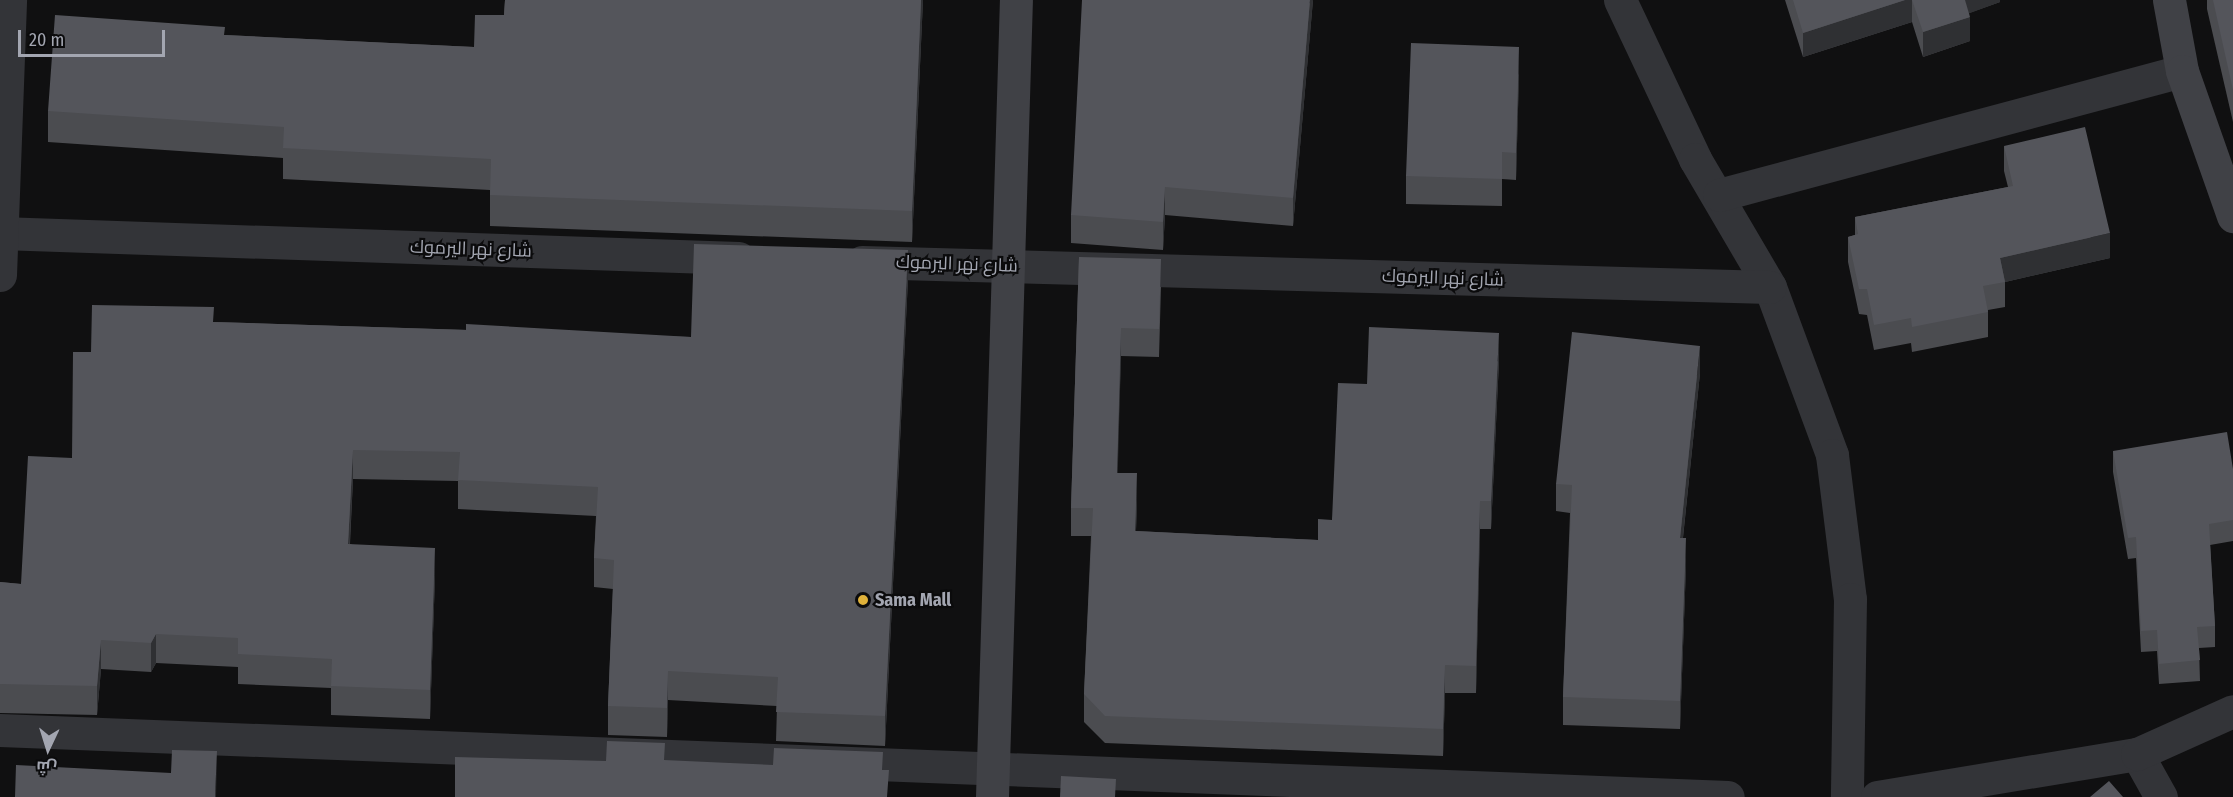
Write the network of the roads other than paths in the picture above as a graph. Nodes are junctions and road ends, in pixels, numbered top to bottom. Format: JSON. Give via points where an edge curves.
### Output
{"nodes":[{"id":1,"x":10,"y":0,"type":"edge"},
{"id":2,"x":1016,"y":0,"type":"edge"},
{"id":3,"x":1620,"y":0,"type":"edge"},
{"id":4,"x":2169,"y":0,"type":"edge"},
{"id":5,"x":2182,"y":71,"type":"junction"},
{"id":6,"x":1719,"y":195,"type":"junction"},
{"id":7,"x":2233,"y":216,"type":"edge"},
{"id":8,"x":1,"y":233,"type":"edge"},
{"id":9,"x":772,"y":259,"type":"edge"},
{"id":10,"x":830,"y":261,"type":"edge"},
{"id":11,"x":1004,"y":266,"type":"junction"},
{"id":12,"x":0,"y":275,"type":"edge"},
{"id":13,"x":1770,"y":286,"type":"junction"},
{"id":14,"x":2233,"y":711,"type":"edge"},
{"id":15,"x":0,"y":729,"type":"edge"},
{"id":16,"x":2137,"y":754,"type":"junction"},
{"id":17,"x":993,"y":782,"type":"edge"},
{"id":18,"x":1728,"y":797,"type":"edge"},
{"id":19,"x":1847,"y":797,"type":"edge"},
{"id":20,"x":1876,"y":797,"type":"edge"},
{"id":21,"x":2161,"y":797,"type":"edge"}],
"edges":[{"from":1,"to":8,"type":"street"},
{"from":2,"to":11,"type":"main road"},
{"from":3,"to":6,"type":"street","via":[[1695,159]]},
{"from":4,"to":5,"type":"main road"},
{"from":5,"to":6,"type":"street"},
{"from":5,"to":7,"type":"main road"},
{"from":6,"to":13,"type":"street"},
{"from":8,"to":9,"type":"street","name":"شارع نهر اليرموك"},
{"from":8,"to":12,"type":"street"},
{"from":10,"to":11,"type":"street","name":"شارع نهر اليرموك"},
{"from":11,"to":13,"type":"street","name":"شارع نهر اليرموك"},
{"from":11,"to":17,"type":"main road"},
{"from":13,"to":19,"type":"street","via":[[1832,455],[1850,599]]},
{"from":14,"to":16,"type":"street"},
{"from":15,"to":17,"type":"street"},
{"from":16,"to":20,"type":"street"},
{"from":16,"to":21,"type":"street"},
{"from":17,"to":18,"type":"street"}]}
